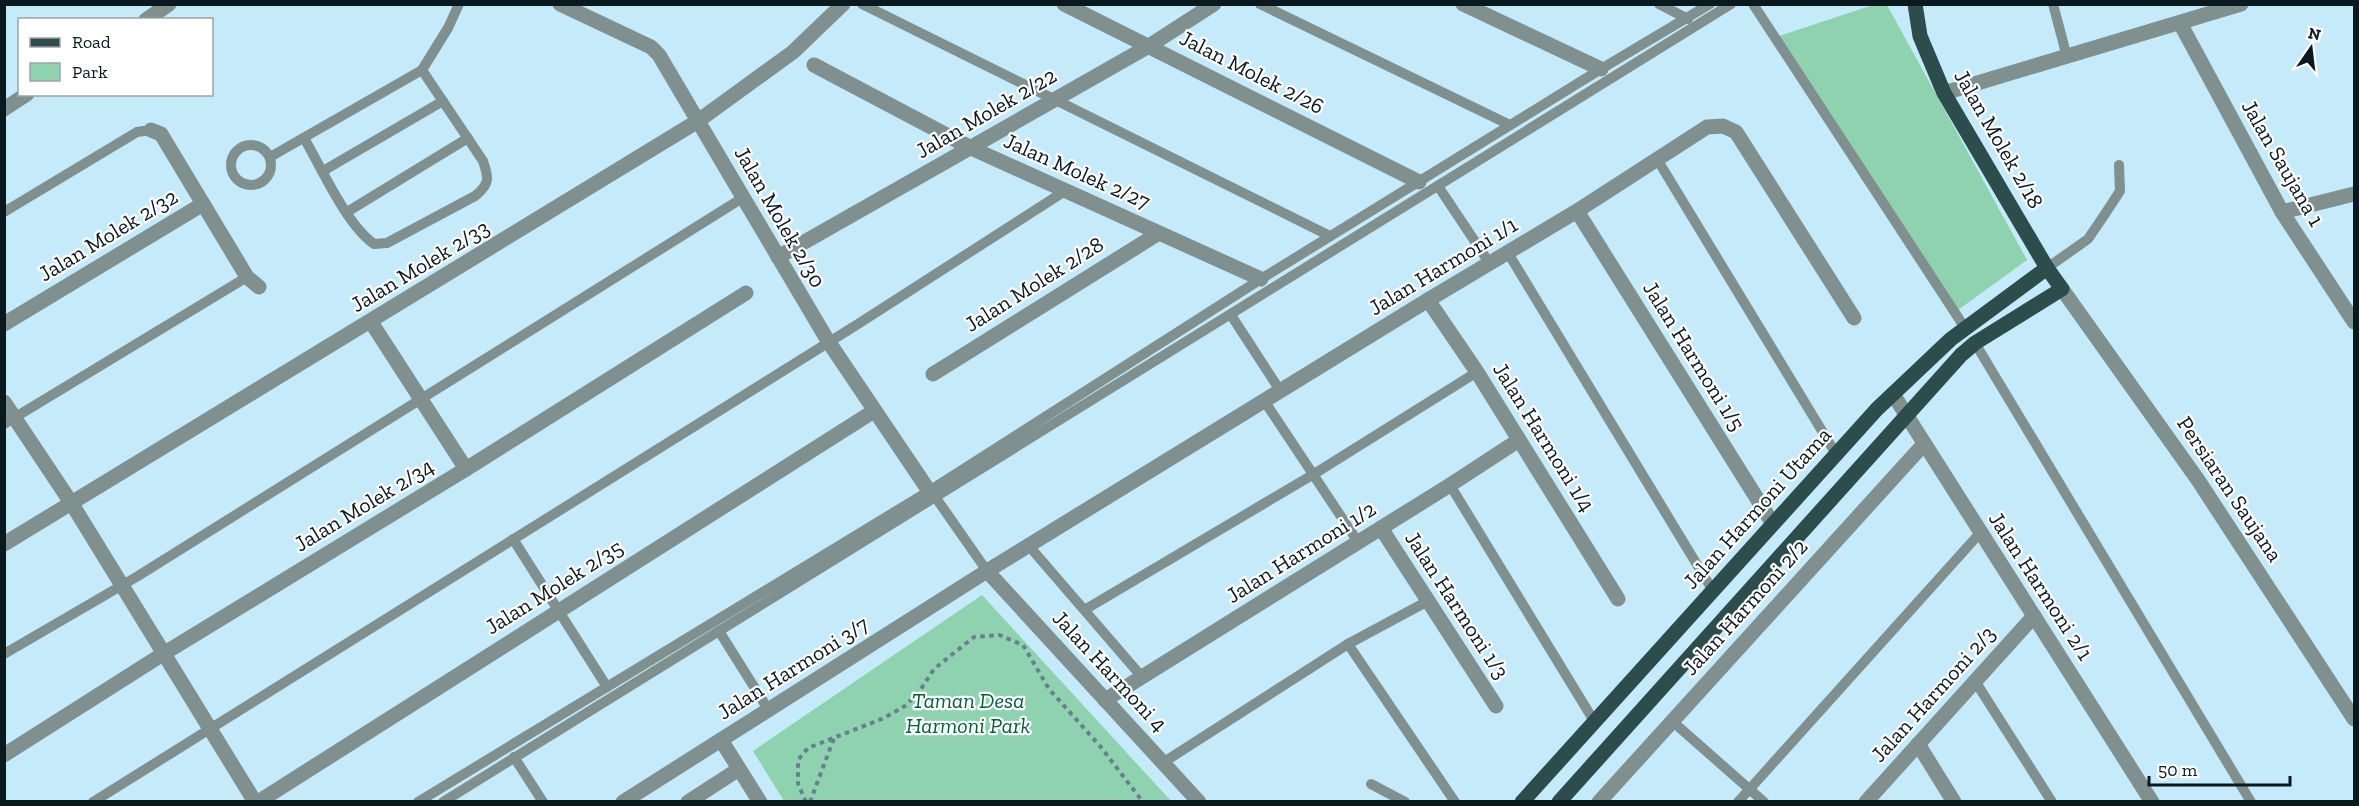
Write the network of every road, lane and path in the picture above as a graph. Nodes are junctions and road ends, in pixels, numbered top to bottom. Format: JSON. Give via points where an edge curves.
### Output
{"nodes":[{"id":1,"x":170,"y":4,"type":"edge"},
{"id":2,"x":459,"y":4,"type":"edge"},
{"id":3,"x":560,"y":4,"type":"edge"},
{"id":4,"x":862,"y":4,"type":"edge"},
{"id":5,"x":1064,"y":4,"type":"edge"},
{"id":6,"x":1214,"y":4,"type":"edge"},
{"id":7,"x":1260,"y":4,"type":"edge"},
{"id":8,"x":1462,"y":4,"type":"edge"},
{"id":9,"x":1659,"y":4,"type":"edge"},
{"id":10,"x":1710,"y":4,"type":"edge"},
{"id":11,"x":1731,"y":4,"type":"edge"},
{"id":12,"x":1753,"y":4,"type":"edge"},
{"id":13,"x":1915,"y":4,"type":"edge"},
{"id":14,"x":2053,"y":4,"type":"edge"},
{"id":15,"x":2241,"y":4,"type":"edge"},
{"id":16,"x":837,"y":6,"type":"edge"},
{"id":17,"x":149,"y":18,"type":"edge"},
{"id":18,"x":1688,"y":19,"type":"junction"},
{"id":19,"x":2180,"y":23,"type":"junction"},
{"id":20,"x":1149,"y":46,"type":"junction"},
{"id":21,"x":2067,"y":57,"type":"junction"},
{"id":22,"x":814,"y":64,"type":"dead end"},
{"id":23,"x":1601,"y":69,"type":"junction"},
{"id":24,"x":422,"y":70,"type":"junction"},
{"id":25,"x":1944,"y":93,"type":"junction"},
{"id":26,"x":24,"y":96,"type":"edge"},
{"id":27,"x":1054,"y":100,"type":"junction"},
{"id":28,"x":443,"y":101,"type":"junction"},
{"id":29,"x":4,"y":109,"type":"edge"},
{"id":30,"x":698,"y":121,"type":"junction"},
{"id":31,"x":1510,"y":125,"type":"junction"},
{"id":32,"x":151,"y":130,"type":"joint"},
{"id":33,"x":304,"y":138,"type":"junction"},
{"id":34,"x":468,"y":138,"type":"junction"},
{"id":35,"x":970,"y":148,"type":"junction"},
{"id":36,"x":270,"y":157,"type":"dead end"},
{"id":37,"x":1657,"y":159,"type":"junction"},
{"id":38,"x":2119,"y":165,"type":"dead end"},
{"id":39,"x":323,"y":171,"type":"junction"},
{"id":40,"x":1419,"y":182,"type":"junction"},
{"id":41,"x":1438,"y":186,"type":"junction"},
{"id":42,"x":1065,"y":191,"type":"junction"},
{"id":43,"x":2355,"y":194,"type":"edge"},
{"id":44,"x":744,"y":197,"type":"junction"},
{"id":45,"x":203,"y":204,"type":"junction"},
{"id":46,"x":1577,"y":211,"type":"junction"},
{"id":47,"x":4,"y":212,"type":"edge"},
{"id":48,"x":347,"y":212,"type":"junction"},
{"id":49,"x":2282,"y":212,"type":"junction"},
{"id":50,"x":1159,"y":233,"type":"junction"},
{"id":51,"x":1330,"y":236,"type":"junction"},
{"id":52,"x":1508,"y":253,"type":"junction"},
{"id":53,"x":778,"y":257,"type":"junction"},
{"id":54,"x":1490,"y":264,"type":"junction"},
{"id":55,"x":2047,"y":268,"type":"junction"},
{"id":56,"x":247,"y":277,"type":"junction"},
{"id":57,"x":1261,"y":279,"type":"junction"},
{"id":58,"x":259,"y":287,"type":"dead end"},
{"id":59,"x":2062,"y":288,"type":"junction"},
{"id":60,"x":746,"y":293,"type":"dead end"},
{"id":61,"x":1428,"y":300,"type":"junction"},
{"id":62,"x":1231,"y":315,"type":"junction"},
{"id":63,"x":1854,"y":318,"type":"dead end"},
{"id":64,"x":372,"y":322,"type":"junction"},
{"id":65,"x":2355,"y":322,"type":"edge"},
{"id":66,"x":4,"y":324,"type":"edge"},
{"id":67,"x":1965,"y":328,"type":"junction"},
{"id":68,"x":828,"y":341,"type":"junction"},
{"id":69,"x":1975,"y":343,"type":"junction"},
{"id":70,"x":1477,"y":372,"type":"junction"},
{"id":71,"x":933,"y":374,"type":"dead end"},
{"id":72,"x":1281,"y":392,"type":"junction"},
{"id":73,"x":1893,"y":394,"type":"junction"},
{"id":74,"x":422,"y":400,"type":"junction"},
{"id":75,"x":4,"y":402,"type":"edge"},
{"id":76,"x":1265,"y":402,"type":"junction"},
{"id":77,"x":874,"y":411,"type":"junction"},
{"id":78,"x":1907,"y":414,"type":"junction"},
{"id":79,"x":10,"y":421,"type":"edge"},
{"id":80,"x":1519,"y":440,"type":"junction"},
{"id":81,"x":1924,"y":444,"type":"junction"},
{"id":82,"x":1836,"y":454,"type":"junction"},
{"id":83,"x":465,"y":469,"type":"junction"},
{"id":84,"x":1314,"y":474,"type":"junction"},
{"id":85,"x":1450,"y":485,"type":"junction"},
{"id":86,"x":933,"y":494,"type":"junction"},
{"id":87,"x":72,"y":504,"type":"junction"},
{"id":88,"x":1773,"y":524,"type":"junction"},
{"id":89,"x":1381,"y":528,"type":"junction"},
{"id":90,"x":1980,"y":533,"type":"junction"},
{"id":91,"x":513,"y":539,"type":"junction"},
{"id":92,"x":1358,"y":542,"type":"junction"},
{"id":93,"x":4,"y":544,"type":"edge"},
{"id":94,"x":1029,"y":546,"type":"junction"},
{"id":95,"x":987,"y":572,"type":"junction"},
{"id":96,"x":122,"y":586,"type":"junction"},
{"id":97,"x":1713,"y":591,"type":"junction"},
{"id":98,"x":1618,"y":599,"type":"dead end"},
{"id":99,"x":1428,"y":601,"type":"junction"},
{"id":100,"x":1086,"y":609,"type":"junction"},
{"id":101,"x":559,"y":611,"type":"junction"},
{"id":102,"x":2034,"y":616,"type":"junction"},
{"id":103,"x":719,"y":631,"type":"junction"},
{"id":104,"x":1348,"y":644,"type":"junction"},
{"id":105,"x":4,"y":654,"type":"edge"},
{"id":106,"x":163,"y":654,"type":"junction"},
{"id":107,"x":1142,"y":677,"type":"junction"},
{"id":108,"x":1975,"y":681,"type":"junction"},
{"id":109,"x":607,"y":687,"type":"junction"},
{"id":110,"x":1105,"y":700,"type":"junction"},
{"id":111,"x":1496,"y":706,"type":"dead end"},
{"id":112,"x":768,"y":709,"type":"junction"},
{"id":113,"x":2355,"y":719,"type":"edge"},
{"id":114,"x":1594,"y":721,"type":"junction"},
{"id":115,"x":1672,"y":721,"type":"junction"},
{"id":116,"x":209,"y":728,"type":"junction"},
{"id":117,"x":834,"y":738,"type":"junction"},
{"id":118,"x":721,"y":740,"type":"junction"},
{"id":119,"x":1918,"y":744,"type":"junction"},
{"id":120,"x":4,"y":755,"type":"edge"},
{"id":121,"x":514,"y":757,"type":"junction"},
{"id":122,"x":1164,"y":762,"type":"junction"},
{"id":123,"x":739,"y":769,"type":"junction"},
{"id":124,"x":1371,"y":784,"type":"dead end"},
{"id":125,"x":1750,"y":789,"type":"junction"},
{"id":126,"x":93,"y":801,"type":"edge"},
{"id":127,"x":257,"y":801,"type":"edge"},
{"id":128,"x":418,"y":801,"type":"edge"},
{"id":129,"x":443,"y":801,"type":"edge"},
{"id":130,"x":543,"y":801,"type":"edge"},
{"id":131,"x":623,"y":801,"type":"edge"},
{"id":132,"x":688,"y":801,"type":"edge"},
{"id":133,"x":760,"y":801,"type":"edge"},
{"id":134,"x":806,"y":801,"type":"edge"},
{"id":135,"x":810,"y":801,"type":"edge"},
{"id":136,"x":1143,"y":801,"type":"edge"},
{"id":137,"x":1198,"y":801,"type":"edge"},
{"id":138,"x":1405,"y":801,"type":"edge"},
{"id":139,"x":1455,"y":801,"type":"edge"},
{"id":140,"x":1522,"y":801,"type":"edge"},
{"id":141,"x":1559,"y":801,"type":"edge"},
{"id":142,"x":1599,"y":801,"type":"edge"},
{"id":143,"x":1738,"y":801,"type":"edge"},
{"id":144,"x":1764,"y":801,"type":"edge"},
{"id":145,"x":1866,"y":801,"type":"edge"},
{"id":146,"x":1953,"y":801,"type":"edge"},
{"id":147,"x":2052,"y":801,"type":"edge"},
{"id":148,"x":2152,"y":801,"type":"edge"},
{"id":149,"x":2250,"y":801,"type":"edge"}],
"edges":[{"from":1,"to":17,"type":"street"},
{"from":2,"to":24,"type":"lane"},
{"from":3,"to":30,"type":"street","name":"Jalan Molek 2/30","via":[[651,47]]},
{"from":4,"to":27,"type":"lane"},
{"from":5,"to":20,"type":"street","name":"Jalan Molek 2/26"},
{"from":6,"to":20,"type":"street","name":"Jalan Molek 2/22"},
{"from":7,"to":31,"type":"lane"},
{"from":8,"to":23,"type":"street"},
{"from":9,"to":18,"type":"lane"},
{"from":10,"to":18,"type":"lane"},
{"from":11,"to":41,"type":"lane"},
{"from":12,"to":67,"type":"lane"},
{"from":13,"to":25,"type":"main road","name":"Jalan Molek 2/18","via":[[1920,36]]},
{"from":14,"to":21,"type":"lane"},
{"from":15,"to":19,"type":"street"},
{"from":16,"to":30,"type":"street","name":"Jalan Molek 2/33","via":[[793,52]]},
{"from":18,"to":23,"type":"lane"},
{"from":19,"to":21,"type":"street"},
{"from":19,"to":49,"type":"street","name":"Jalan Saujana 1"},
{"from":20,"to":27,"type":"street","name":"Jalan Molek 2/22"},
{"from":20,"to":40,"type":"street","name":"Jalan Molek 2/26"},
{"from":21,"to":25,"type":"street"},
{"from":22,"to":35,"type":"street","name":"Jalan Molek 2/27"},
{"from":23,"to":31,"type":"lane"},
{"from":24,"to":28,"type":"lane"},
{"from":24,"to":33,"type":"lane"},
{"from":25,"to":55,"type":"main road","name":"Jalan Molek 2/18"},
{"from":26,"to":29,"type":"street"},
{"from":27,"to":35,"type":"street","name":"Jalan Molek 2/22"},
{"from":27,"to":51,"type":"lane"},
{"from":28,"to":34,"type":"lane"},
{"from":28,"to":39,"type":"lane"},
{"from":30,"to":44,"type":"street","name":"Jalan Molek 2/30"},
{"from":30,"to":64,"type":"street","name":"Jalan Molek 2/33"},
{"from":31,"to":40,"type":"lane"},
{"from":32,"to":45,"type":"street","via":[[161,134]]},
{"from":32,"to":47,"type":"lane","via":[[137,132]]},
{"from":33,"to":36,"type":"lane"},
{"from":33,"to":39,"type":"lane"},
{"from":34,"to":48,"type":"lane"},
{"from":34,"to":48,"type":"lane","via":[[488,176],[484,189],[475,196],[387,243],[374,244],[363,236]]},
{"from":35,"to":42,"type":"street","name":"Jalan Molek 2/27"},
{"from":35,"to":53,"type":"street","name":"Jalan Molek 2/22"},
{"from":37,"to":46,"type":"street","name":"Jalan Harmoni 1/1"},
{"from":37,"to":63,"type":"street","name":"Jalan Harmoni 1/1","via":[[1707,127],[1723,126],[1736,132]]},
{"from":37,"to":82,"type":"lane"},
{"from":38,"to":55,"type":"lane","via":[[2120,191],[2088,239]]},
{"from":39,"to":48,"type":"lane"},
{"from":40,"to":51,"type":"lane"},
{"from":41,"to":54,"type":"lane"},
{"from":41,"to":62,"type":"lane"},
{"from":42,"to":50,"type":"street","name":"Jalan Molek 2/27"},
{"from":42,"to":68,"type":"lane"},
{"from":43,"to":49,"type":"street"},
{"from":44,"to":53,"type":"street","name":"Jalan Molek 2/30"},
{"from":44,"to":74,"type":"lane"},
{"from":45,"to":56,"type":"street"},
{"from":45,"to":66,"type":"street","name":"Jalan Molek 2/32"},
{"from":46,"to":52,"type":"street","name":"Jalan Harmoni 1/1"},
{"from":46,"to":88,"type":"street","name":"Jalan Harmoni 1/5"},
{"from":49,"to":65,"type":"street","name":"Jalan Saujana 1"},
{"from":50,"to":57,"type":"street","name":"Jalan Molek 2/27"},
{"from":50,"to":71,"type":"street","name":"Jalan Molek 2/28"},
{"from":51,"to":57,"type":"lane"},
{"from":52,"to":54,"type":"street","name":"Jalan Harmoni 1/1"},
{"from":52,"to":97,"type":"lane"},
{"from":53,"to":68,"type":"street","name":"Jalan Molek 2/30"},
{"from":54,"to":61,"type":"street","name":"Jalan Harmoni 1/1"},
{"from":55,"to":59,"type":"main road","name":"Jalan Molek 2/18"},
{"from":55,"to":67,"type":"main road","name":"Jalan Harmoni Utama"},
{"from":56,"to":58,"type":"street"},
{"from":56,"to":79,"type":"lane"},
{"from":57,"to":86,"type":"lane"},
{"from":59,"to":69,"type":"main road"},
{"from":59,"to":113,"type":"street","name":"Persiaran Saujana","via":[[2198,480]]},
{"from":60,"to":83,"type":"street","name":"Jalan Molek 2/34"},
{"from":61,"to":70,"type":"street","name":"Jalan Harmoni 1/4"},
{"from":61,"to":72,"type":"street","name":"Jalan Harmoni 1/1"},
{"from":62,"to":72,"type":"lane"},
{"from":62,"to":86,"type":"lane"},
{"from":64,"to":74,"type":"street"},
{"from":64,"to":87,"type":"street","name":"Jalan Molek 2/33"},
{"from":67,"to":73,"type":"main road","name":"Jalan Harmoni Utama"},
{"from":68,"to":77,"type":"street","name":"Jalan Molek 2/30"},
{"from":68,"to":91,"type":"lane"},
{"from":69,"to":78,"type":"main road"},
{"from":69,"to":149,"type":"lane"},
{"from":70,"to":80,"type":"street","name":"Jalan Harmoni 1/4"},
{"from":70,"to":84,"type":"lane"},
{"from":72,"to":76,"type":"street","name":"Jalan Harmoni 1/1"},
{"from":73,"to":78,"type":"street","name":"Jalan Harmoni 2/1"},
{"from":73,"to":82,"type":"main road","name":"Jalan Harmoni Utama"},
{"from":74,"to":83,"type":"street"},
{"from":74,"to":96,"type":"lane"},
{"from":75,"to":79,"type":"street"},
{"from":76,"to":84,"type":"lane"},
{"from":76,"to":94,"type":"street","name":"Jalan Harmoni 1/1"},
{"from":77,"to":86,"type":"street","name":"Jalan Molek 2/30"},
{"from":77,"to":101,"type":"street","name":"Jalan Molek 2/35"},
{"from":78,"to":81,"type":"street","name":"Jalan Harmoni 2/1"},
{"from":78,"to":141,"type":"main road"},
{"from":79,"to":87,"type":"street"},
{"from":80,"to":85,"type":"street","name":"Jalan Harmoni 1/2"},
{"from":80,"to":98,"type":"street","name":"Jalan Harmoni 1/4"},
{"from":81,"to":90,"type":"street","name":"Jalan Harmoni 2/1"},
{"from":81,"to":115,"type":"street","name":"Jalan Harmoni 2/2"},
{"from":82,"to":88,"type":"main road","name":"Jalan Harmoni Utama"},
{"from":83,"to":106,"type":"street","name":"Jalan Molek 2/34"},
{"from":84,"to":92,"type":"lane"},
{"from":84,"to":100,"type":"lane"},
{"from":85,"to":89,"type":"street","name":"Jalan Harmoni 1/2"},
{"from":85,"to":114,"type":"lane"},
{"from":86,"to":95,"type":"lane"},
{"from":86,"to":103,"type":"lane"},
{"from":86,"to":109,"type":"lane"},
{"from":87,"to":93,"type":"street","name":"Jalan Molek 2/33"},
{"from":87,"to":96,"type":"street"},
{"from":88,"to":97,"type":"main road","name":"Jalan Harmoni Utama"},
{"from":89,"to":92,"type":"street","name":"Jalan Harmoni 1/2"},
{"from":89,"to":99,"type":"street","name":"Jalan Harmoni 1/3"},
{"from":90,"to":102,"type":"street","name":"Jalan Harmoni 2/1"},
{"from":90,"to":125,"type":"lane"},
{"from":91,"to":101,"type":"lane"},
{"from":91,"to":116,"type":"lane"},
{"from":92,"to":107,"type":"street","name":"Jalan Harmoni 1/2"},
{"from":94,"to":95,"type":"street","name":"Jalan Harmoni 1/1"},
{"from":94,"to":100,"type":"lane"},
{"from":95,"to":110,"type":"street","name":"Jalan Harmoni 4"},
{"from":95,"to":112,"type":"street","name":"Jalan Harmoni 3/7"},
{"from":96,"to":105,"type":"lane"},
{"from":96,"to":106,"type":"street"},
{"from":97,"to":114,"type":"main road","name":"Jalan Harmoni Utama"},
{"from":99,"to":104,"type":"lane"},
{"from":99,"to":111,"type":"street","name":"Jalan Harmoni 1/3"},
{"from":100,"to":107,"type":"lane"},
{"from":101,"to":109,"type":"lane"},
{"from":101,"to":127,"type":"street","name":"Jalan Molek 2/35"},
{"from":102,"to":108,"type":"street","name":"Jalan Harmoni 2/3"},
{"from":102,"to":148,"type":"street","name":"Jalan Harmoni 2/1"},
{"from":103,"to":112,"type":"lane"},
{"from":103,"to":121,"type":"lane"},
{"from":104,"to":122,"type":"lane"},
{"from":104,"to":139,"type":"lane"},
{"from":106,"to":116,"type":"street"},
{"from":106,"to":120,"type":"street","name":"Jalan Molek 2/34"},
{"from":107,"to":110,"type":"street","name":"Jalan Harmoni 1/2"},
{"from":108,"to":119,"type":"street","name":"Jalan Harmoni 2/3"},
{"from":108,"to":147,"type":"lane"},
{"from":109,"to":128,"type":"lane"},
{"from":110,"to":122,"type":"street","name":"Jalan Harmoni 4"},
{"from":112,"to":118,"type":"street","name":"Jalan Harmoni 3/7"},
{"from":114,"to":140,"type":"main road","name":"Jalan Harmoni Utama"},
{"from":115,"to":125,"type":"lane"},
{"from":115,"to":142,"type":"street","name":"Jalan Harmoni 2/2"},
{"from":116,"to":126,"type":"lane"},
{"from":116,"to":127,"type":"street"},
{"from":117,"to":134,"type":"path","via":[[808,748],[798,760],[798,784]]},
{"from":117,"to":135,"type":"path"},
{"from":117,"to":136,"type":"path","via":[[904,706],[934,669],[974,637],[999,635],[1023,645],[1049,689]]},
{"from":118,"to":123,"type":"street"},
{"from":118,"to":131,"type":"street","name":"Jalan Harmoni 3/7"},
{"from":119,"to":145,"type":"street","name":"Jalan Harmoni 2/3"},
{"from":119,"to":146,"type":"street"},
{"from":121,"to":129,"type":"lane"},
{"from":121,"to":130,"type":"lane"},
{"from":122,"to":137,"type":"street","name":"Jalan Harmoni 4"},
{"from":123,"to":132,"type":"street"},
{"from":123,"to":133,"type":"street"},
{"from":124,"to":138,"type":"lane"},
{"from":125,"to":143,"type":"lane"},
{"from":125,"to":144,"type":"lane"}]}
